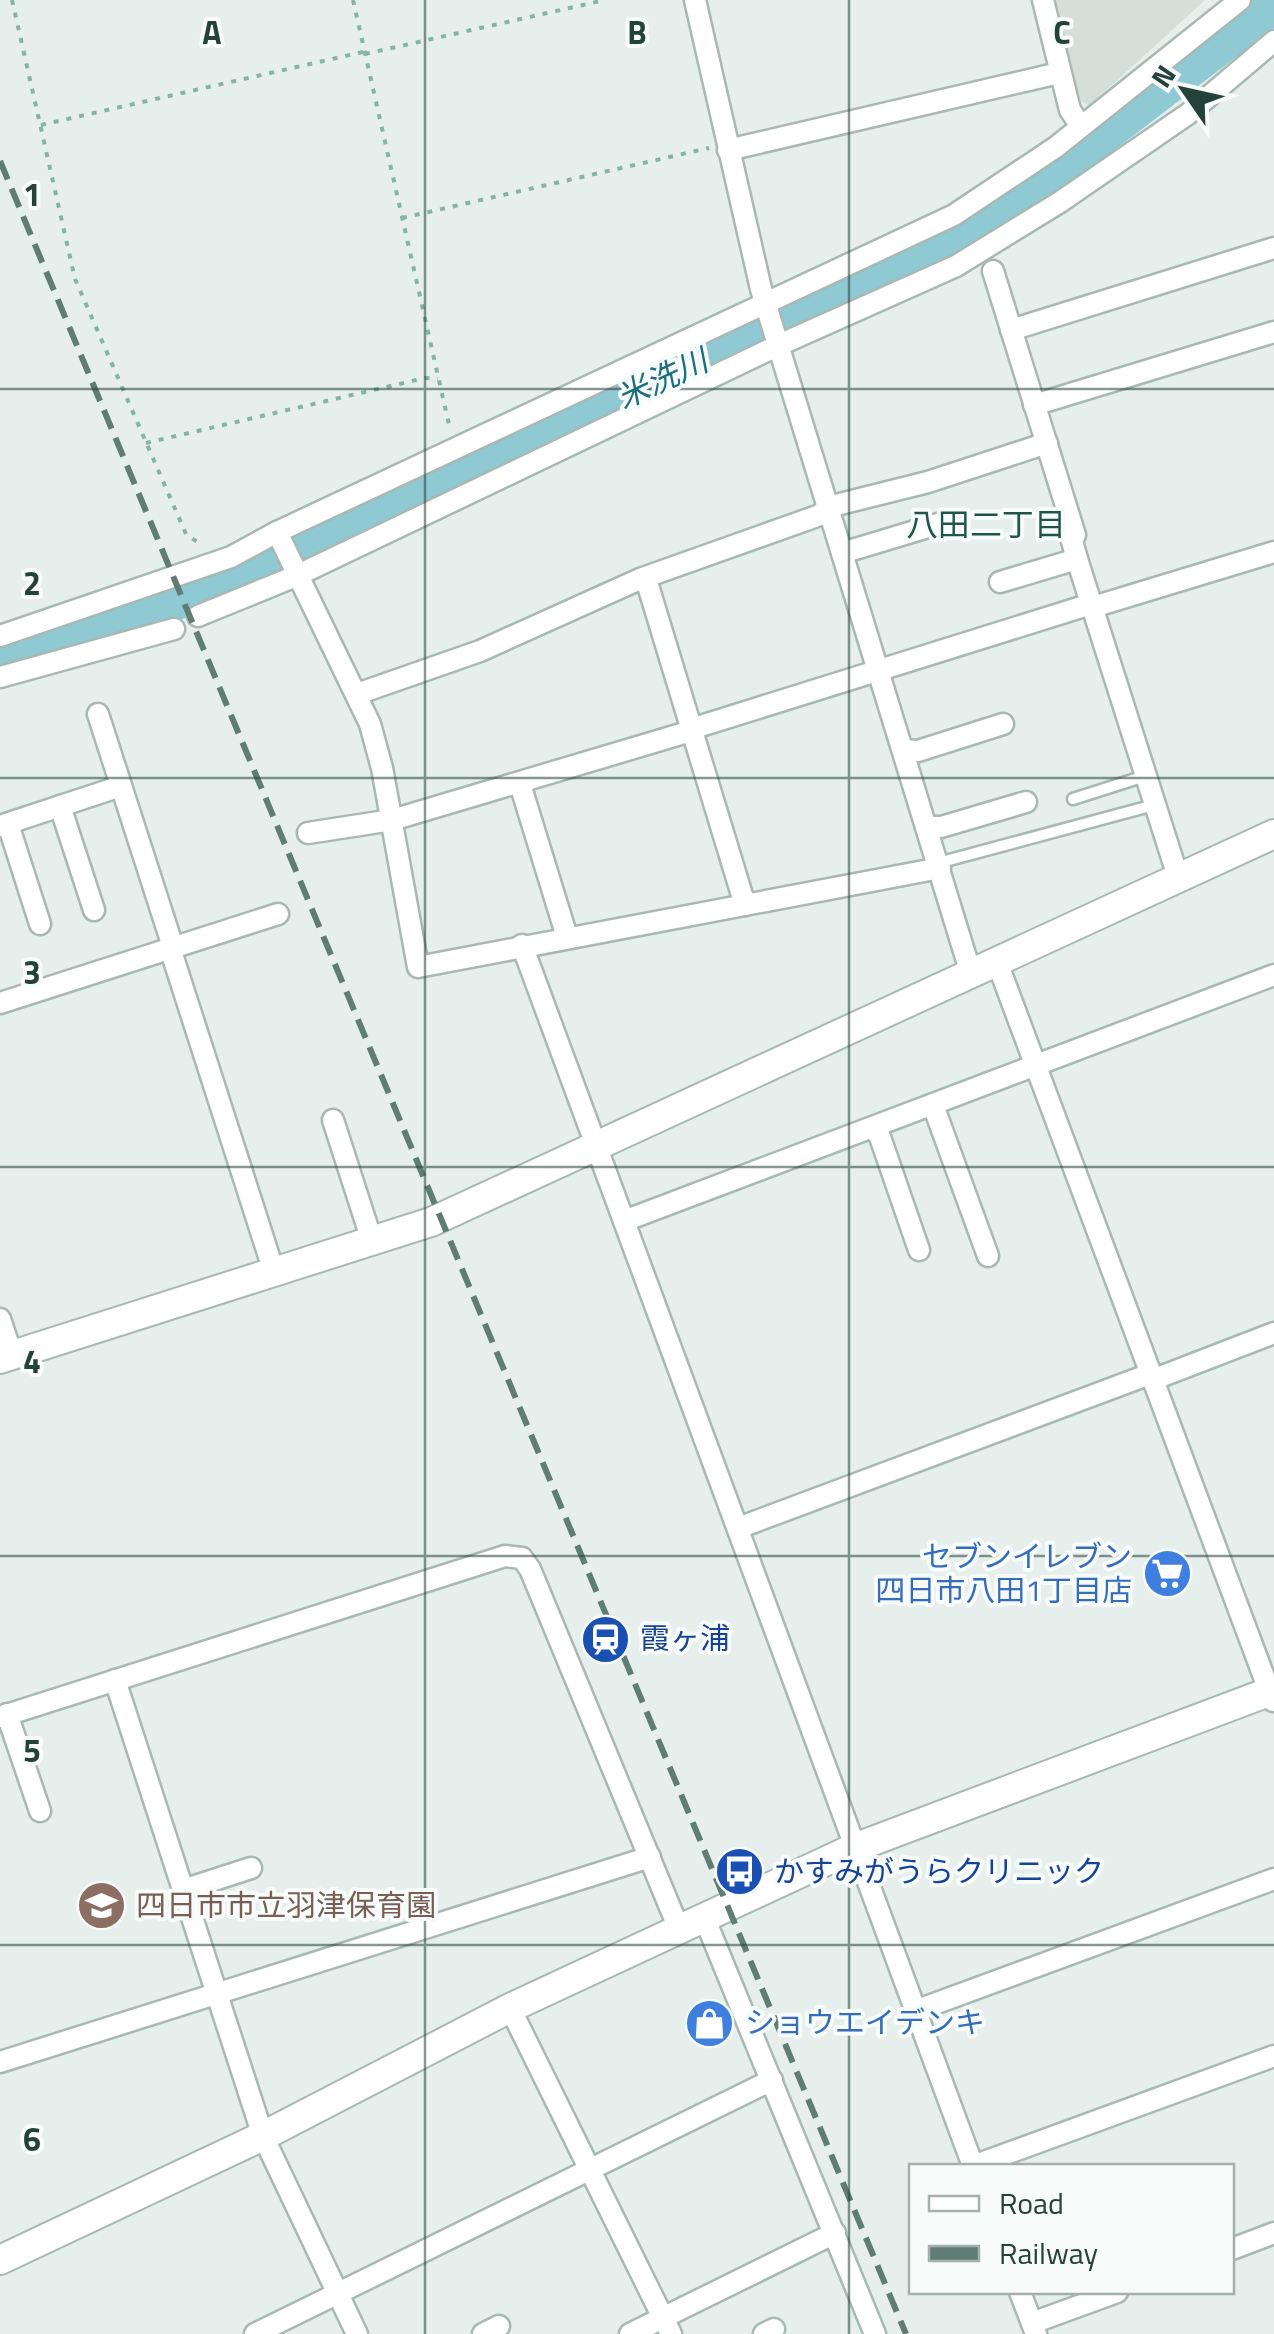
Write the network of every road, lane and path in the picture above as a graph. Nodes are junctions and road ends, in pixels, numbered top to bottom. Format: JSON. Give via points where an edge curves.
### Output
{"nodes":[{"id":1,"x":12,"y":0,"type":"edge"},
{"id":2,"x":353,"y":0,"type":"edge"},
{"id":3,"x":605,"y":0,"type":"edge"},
{"id":4,"x":695,"y":0,"type":"edge"},
{"id":5,"x":1044,"y":0,"type":"edge"},
{"id":6,"x":1240,"y":0,"type":"edge"},
{"id":7,"x":1274,"y":41,"type":"edge"},
{"id":8,"x":364,"y":53,"type":"junction"},
{"id":9,"x":1060,"y":74,"type":"junction"},
{"id":10,"x":41,"y":125,"type":"junction"},
{"id":11,"x":1080,"y":126,"type":"junction"},
{"id":12,"x":727,"y":147,"type":"junction"},
{"id":13,"x":402,"y":218,"type":"junction"},
{"id":14,"x":1274,"y":248,"type":"edge"},
{"id":15,"x":993,"y":271,"type":"dead end"},
{"id":16,"x":767,"y":305,"type":"junction"},
{"id":17,"x":1011,"y":330,"type":"junction"},
{"id":18,"x":1274,"y":332,"type":"edge"},
{"id":19,"x":778,"y":342,"type":"junction"},
{"id":20,"x":438,"y":380,"type":"junction"},
{"id":21,"x":1034,"y":406,"type":"junction"},
{"id":22,"x":146,"y":443,"type":"junction"},
{"id":23,"x":1046,"y":443,"type":"junction"},
{"id":24,"x":454,"y":449,"type":"junction"},
{"id":25,"x":828,"y":508,"type":"junction"},
{"id":26,"x":948,"y":520,"type":"dead end"},
{"id":27,"x":278,"y":535,"type":"junction"},
{"id":28,"x":205,"y":546,"type":"dead end"},
{"id":29,"x":1274,"y":552,"type":"edge"},
{"id":30,"x":842,"y":553,"type":"junction"},
{"id":31,"x":1077,"y":559,"type":"junction"},
{"id":32,"x":295,"y":573,"type":"junction"},
{"id":33,"x":646,"y":579,"type":"junction"},
{"id":34,"x":1000,"y":582,"type":"dead end"},
{"id":35,"x":1092,"y":606,"type":"junction"},
{"id":36,"x":198,"y":616,"type":"dead end"},
{"id":37,"x":174,"y":629,"type":"dead end"},
{"id":38,"x":0,"y":636,"type":"edge"},
{"id":39,"x":878,"y":671,"type":"junction"},
{"id":40,"x":0,"y":677,"type":"edge"},
{"id":41,"x":357,"y":694,"type":"junction"},
{"id":42,"x":98,"y":714,"type":"dead end"},
{"id":43,"x":1003,"y":724,"type":"dead end"},
{"id":44,"x":691,"y":730,"type":"junction"},
{"id":45,"x":903,"y":750,"type":"junction"},
{"id":46,"x":1144,"y":776,"type":"junction"},
{"id":47,"x":520,"y":784,"type":"junction"},
{"id":48,"x":121,"y":786,"type":"junction"},
{"id":49,"x":1073,"y":799,"type":"dead end"},
{"id":50,"x":1026,"y":802,"type":"dead end"},
{"id":51,"x":1154,"y":805,"type":"junction"},
{"id":52,"x":60,"y":806,"type":"junction"},
{"id":53,"x":392,"y":820,"type":"junction"},
{"id":54,"x":4,"y":825,"type":"edge"},
{"id":55,"x":927,"y":827,"type":"junction"},
{"id":56,"x":308,"y":833,"type":"dead end"},
{"id":57,"x":1274,"y":834,"type":"edge"},
{"id":58,"x":939,"y":866,"type":"junction"},
{"id":59,"x":1179,"y":880,"type":"junction"},
{"id":60,"x":745,"y":905,"type":"junction"},
{"id":61,"x":94,"y":910,"type":"dead end"},
{"id":62,"x":278,"y":914,"type":"dead end"},
{"id":63,"x":40,"y":924,"type":"dead end"},
{"id":64,"x":567,"y":938,"type":"junction"},
{"id":65,"x":522,"y":945,"type":"junction"},
{"id":66,"x":172,"y":948,"type":"junction"},
{"id":67,"x":998,"y":962,"type":"junction"},
{"id":68,"x":971,"y":974,"type":"junction"},
{"id":69,"x":1274,"y":975,"type":"edge"},
{"id":70,"x":0,"y":1003,"type":"edge"},
{"id":71,"x":1035,"y":1066,"type":"junction"},
{"id":72,"x":933,"y":1105,"type":"junction"},
{"id":73,"x":333,"y":1120,"type":"dead end"},
{"id":74,"x":873,"y":1127,"type":"junction"},
{"id":75,"x":597,"y":1147,"type":"junction"},
{"id":76,"x":624,"y":1221,"type":"junction"},
{"id":77,"x":372,"y":1241,"type":"junction"},
{"id":78,"x":919,"y":1250,"type":"dead end"},
{"id":79,"x":988,"y":1256,"type":"dead end"},
{"id":80,"x":274,"y":1272,"type":"junction"},
{"id":81,"x":0,"y":1318,"type":"edge"},
{"id":82,"x":1274,"y":1333,"type":"edge"},
{"id":83,"x":6,"y":1357,"type":"edge"},
{"id":84,"x":1152,"y":1377,"type":"junction"},
{"id":85,"x":738,"y":1528,"type":"junction"},
{"id":86,"x":115,"y":1680,"type":"junction"},
{"id":87,"x":1272,"y":1696,"type":"edge"},
{"id":88,"x":4,"y":1715,"type":"edge"},
{"id":89,"x":40,"y":1811,"type":"dead end"},
{"id":90,"x":854,"y":1848,"type":"junction"},
{"id":91,"x":650,"y":1857,"type":"junction"},
{"id":92,"x":251,"y":1868,"type":"dead end"},
{"id":93,"x":1274,"y":1878,"type":"edge"},
{"id":94,"x":183,"y":1890,"type":"junction"},
{"id":95,"x":692,"y":1923,"type":"junction"},
{"id":96,"x":216,"y":1994,"type":"junction"},
{"id":97,"x":510,"y":2008,"type":"junction"},
{"id":98,"x":915,"y":2011,"type":"junction"},
{"id":99,"x":1274,"y":2056,"type":"edge"},
{"id":100,"x":0,"y":2062,"type":"edge"},
{"id":101,"x":772,"y":2080,"type":"junction"},
{"id":102,"x":263,"y":2136,"type":"junction"},
{"id":103,"x":972,"y":2164,"type":"edge"},
{"id":104,"x":978,"y":2164,"type":"edge"},
{"id":105,"x":590,"y":2170,"type":"junction"},
{"id":106,"x":835,"y":2233,"type":"junction"},
{"id":107,"x":1274,"y":2233,"type":"edge"},
{"id":108,"x":1234,"y":2248,"type":"edge"},
{"id":109,"x":0,"y":2260,"type":"edge"},
{"id":110,"x":337,"y":2294,"type":"junction"},
{"id":111,"x":1021,"y":2294,"type":"edge"},
{"id":112,"x":1113,"y":2294,"type":"edge"},
{"id":113,"x":668,"y":2326,"type":"edge"},
{"id":114,"x":1034,"y":2329,"type":"edge"},
{"id":115,"x":256,"y":2334,"type":"edge"},
{"id":116,"x":357,"y":2334,"type":"edge"},
{"id":117,"x":630,"y":2334,"type":"edge"},
{"id":118,"x":874,"y":2334,"type":"edge"}],
"edges":[{"from":1,"to":10,"type":"path"},
{"from":2,"to":8,"type":"path"},
{"from":3,"to":8,"type":"path"},
{"from":4,"to":12,"type":"street"},
{"from":5,"to":9,"type":"street"},
{"from":6,"to":11,"type":"street"},
{"from":7,"to":19,"type":"street","via":[[1188,114],[956,266]]},
{"from":8,"to":10,"type":"path"},
{"from":8,"to":13,"type":"path"},
{"from":9,"to":11,"type":"street"},
{"from":9,"to":12,"type":"street"},
{"from":10,"to":22,"type":"path","via":[[75,279]]},
{"from":11,"to":16,"type":"street","via":[[954,216]]},
{"from":12,"to":13,"type":"path"},
{"from":12,"to":16,"type":"street"},
{"from":13,"to":20,"type":"path"},
{"from":14,"to":17,"type":"street"},
{"from":15,"to":17,"type":"street"},
{"from":16,"to":19,"type":"street"},
{"from":16,"to":24,"type":"street"},
{"from":17,"to":21,"type":"street"},
{"from":18,"to":21,"type":"street"},
{"from":19,"to":25,"type":"street"},
{"from":19,"to":32,"type":"street"},
{"from":20,"to":22,"type":"path"},
{"from":20,"to":24,"type":"path"},
{"from":21,"to":23,"type":"street"},
{"from":22,"to":28,"type":"path","via":[[186,534]]},
{"from":23,"to":25,"type":"street"},
{"from":23,"to":31,"type":"street"},
{"from":24,"to":27,"type":"street"},
{"from":25,"to":30,"type":"street"},
{"from":25,"to":33,"type":"street"},
{"from":26,"to":30,"type":"street"},
{"from":27,"to":32,"type":"street"},
{"from":27,"to":38,"type":"street"},
{"from":29,"to":35,"type":"street"},
{"from":30,"to":39,"type":"street"},
{"from":31,"to":34,"type":"street"},
{"from":31,"to":35,"type":"street"},
{"from":32,"to":36,"type":"street"},
{"from":32,"to":41,"type":"street"},
{"from":33,"to":41,"type":"street"},
{"from":33,"to":44,"type":"street"},
{"from":35,"to":39,"type":"street"},
{"from":35,"to":46,"type":"street"},
{"from":37,"to":40,"type":"street"},
{"from":39,"to":44,"type":"street"},
{"from":39,"to":45,"type":"street"},
{"from":41,"to":53,"type":"street"},
{"from":42,"to":48,"type":"street"},
{"from":43,"to":45,"type":"street"},
{"from":44,"to":47,"type":"street"},
{"from":44,"to":60,"type":"street"},
{"from":45,"to":55,"type":"street"},
{"from":46,"to":49,"type":"lane"},
{"from":46,"to":51,"type":"street"},
{"from":47,"to":53,"type":"street"},
{"from":47,"to":64,"type":"street"},
{"from":48,"to":52,"type":"street"},
{"from":48,"to":66,"type":"street"},
{"from":50,"to":55,"type":"street"},
{"from":51,"to":58,"type":"lane"},
{"from":51,"to":59,"type":"street"},
{"from":52,"to":54,"type":"street"},
{"from":52,"to":61,"type":"street"},
{"from":53,"to":56,"type":"street"},
{"from":53,"to":65,"type":"street","via":[[418,967]]},
{"from":54,"to":63,"type":"street"},
{"from":55,"to":58,"type":"street"},
{"from":57,"to":59,"type":"street"},
{"from":58,"to":60,"type":"street"},
{"from":58,"to":68,"type":"street"},
{"from":59,"to":67,"type":"street"},
{"from":60,"to":64,"type":"street"},
{"from":62,"to":66,"type":"street"},
{"from":64,"to":65,"type":"street"},
{"from":65,"to":75,"type":"street"},
{"from":66,"to":70,"type":"street"},
{"from":66,"to":80,"type":"street"},
{"from":67,"to":68,"type":"street"},
{"from":67,"to":71,"type":"street"},
{"from":68,"to":75,"type":"street"},
{"from":69,"to":71,"type":"street"},
{"from":71,"to":72,"type":"street"},
{"from":71,"to":84,"type":"street"},
{"from":72,"to":74,"type":"street"},
{"from":72,"to":79,"type":"street"},
{"from":73,"to":77,"type":"street"},
{"from":74,"to":76,"type":"street"},
{"from":74,"to":78,"type":"street"},
{"from":75,"to":76,"type":"street"},
{"from":75,"to":77,"type":"street","via":[[431,1222]]},
{"from":76,"to":85,"type":"street"},
{"from":77,"to":80,"type":"street"},
{"from":80,"to":83,"type":"street"},
{"from":81,"to":83,"type":"street"},
{"from":82,"to":84,"type":"street"},
{"from":84,"to":85,"type":"street"},
{"from":84,"to":87,"type":"street"},
{"from":85,"to":90,"type":"street"},
{"from":86,"to":88,"type":"street"},
{"from":86,"to":91,"type":"street","via":[[505,1556],[522,1558]]},
{"from":86,"to":94,"type":"street"},
{"from":87,"to":90,"type":"street"},
{"from":88,"to":89,"type":"street"},
{"from":90,"to":95,"type":"street"},
{"from":90,"to":98,"type":"street"},
{"from":91,"to":95,"type":"street"},
{"from":91,"to":96,"type":"street"},
{"from":92,"to":94,"type":"street"},
{"from":93,"to":98,"type":"street"},
{"from":94,"to":96,"type":"street"},
{"from":95,"to":97,"type":"street"},
{"from":95,"to":101,"type":"street"},
{"from":96,"to":100,"type":"street"},
{"from":96,"to":102,"type":"street"},
{"from":97,"to":102,"type":"street"},
{"from":97,"to":105,"type":"street"},
{"from":98,"to":103,"type":"street"},
{"from":99,"to":104,"type":"street"},
{"from":101,"to":105,"type":"street"},
{"from":101,"to":106,"type":"street"},
{"from":102,"to":109,"type":"street"},
{"from":102,"to":110,"type":"street"},
{"from":105,"to":110,"type":"street"},
{"from":105,"to":113,"type":"street"},
{"from":106,"to":113,"type":"street"},
{"from":106,"to":118,"type":"street"},
{"from":107,"to":108,"type":"street"},
{"from":110,"to":115,"type":"street"},
{"from":110,"to":116,"type":"street"},
{"from":111,"to":114,"type":"street"},
{"from":112,"to":114,"type":"street"},
{"from":113,"to":117,"type":"street"}]}
